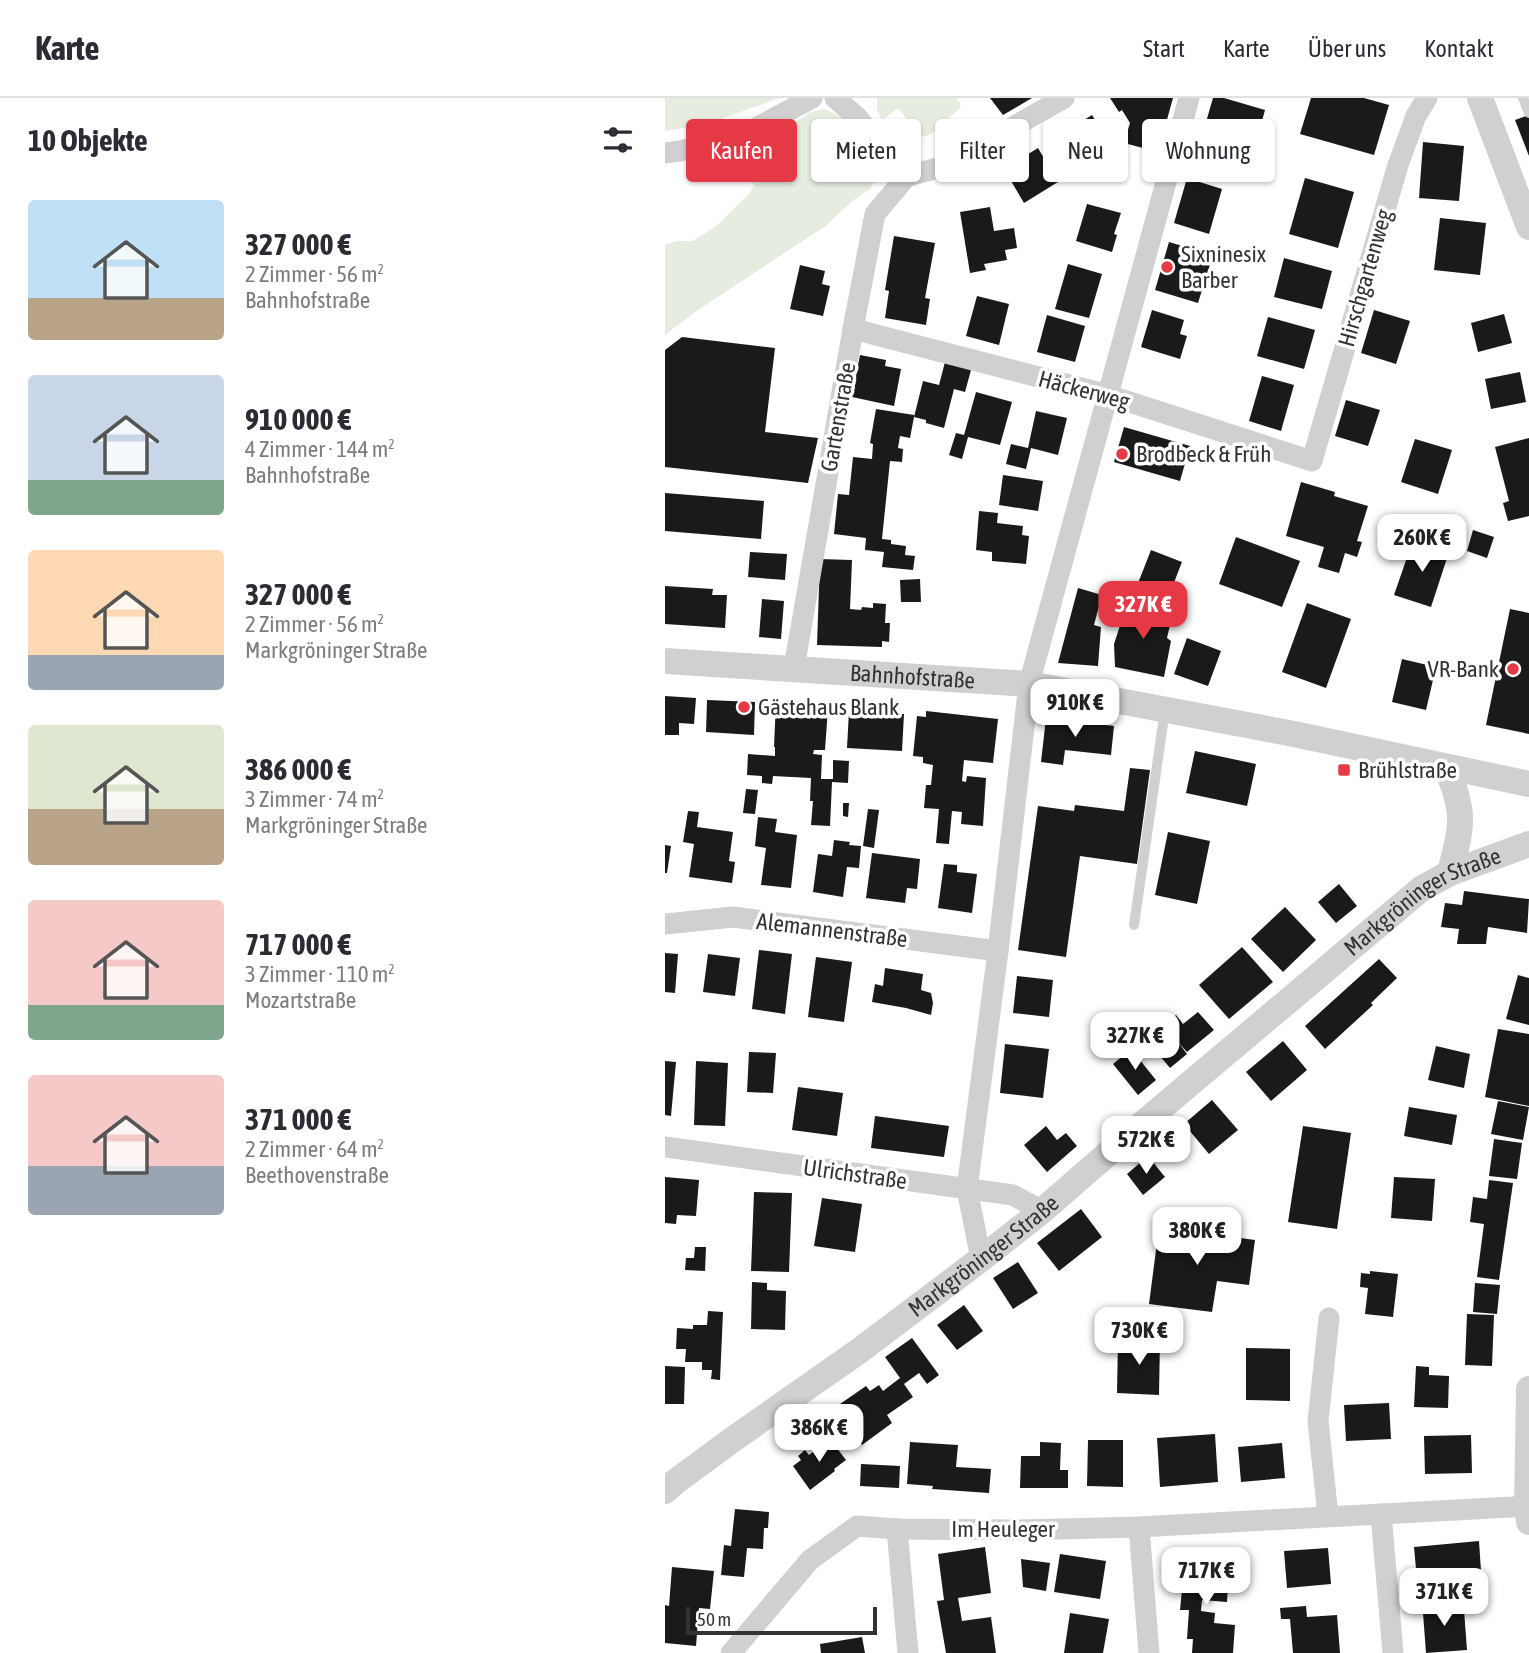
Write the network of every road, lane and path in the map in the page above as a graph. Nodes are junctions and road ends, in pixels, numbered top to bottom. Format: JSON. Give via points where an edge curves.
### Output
{"nodes":[{"id":1,"x":812,"y":98,"type":"edge"},
{"id":2,"x":835,"y":98,"type":"edge"},
{"id":3,"x":1064,"y":98,"type":"edge"},
{"id":4,"x":1189,"y":98,"type":"edge"},
{"id":5,"x":1427,"y":98,"type":"edge"},
{"id":6,"x":1523,"y":98,"type":"edge"},
{"id":7,"x":1484,"y":99,"type":"edge"},
{"id":8,"x":1529,"y":113,"type":"edge"},
{"id":9,"x":859,"y":119,"type":"edge"},
{"id":10,"x":665,"y":153,"type":"edge"},
{"id":11,"x":921,"y":172,"type":"edge"},
{"id":12,"x":902,"y":182,"type":"edge"},
{"id":13,"x":1528,"y":220,"type":"edge"},
{"id":14,"x":853,"y":329,"type":"junction"},
{"id":15,"x":1108,"y":395,"type":"junction"},
{"id":16,"x":1312,"y":461,"type":"joint"},
{"id":17,"x":665,"y":661,"type":"edge"},
{"id":18,"x":794,"y":668,"type":"junction"},
{"id":19,"x":1029,"y":684,"type":"junction"},
{"id":20,"x":1165,"y":710,"type":"junction"},
{"id":21,"x":1446,"y":767,"type":"junction"},
{"id":22,"x":1529,"y":784,"type":"edge"},
{"id":23,"x":1529,"y":844,"type":"edge"},
{"id":24,"x":1450,"y":873,"type":"junction"},
{"id":25,"x":665,"y":924,"type":"edge"},
{"id":26,"x":1134,"y":925,"type":"dead end"},
{"id":27,"x":998,"y":951,"type":"junction"},
{"id":28,"x":665,"y":1147,"type":"edge"},
{"id":29,"x":967,"y":1189,"type":"junction"},
{"id":30,"x":1042,"y":1211,"type":"junction"},
{"id":31,"x":981,"y":1259,"type":"junction"},
{"id":32,"x":1329,"y":1318,"type":"dead end"},
{"id":33,"x":1529,"y":1389,"type":"edge"},
{"id":34,"x":665,"y":1491,"type":"edge"},
{"id":35,"x":1528,"y":1511,"type":"edge"},
{"id":36,"x":1381,"y":1514,"type":"junction"},
{"id":37,"x":1328,"y":1516,"type":"junction"},
{"id":38,"x":1139,"y":1527,"type":"junction"},
{"id":39,"x":897,"y":1529,"type":"junction"},
{"id":40,"x":730,"y":1653,"type":"edge"},
{"id":41,"x":908,"y":1653,"type":"edge"},
{"id":42,"x":1149,"y":1653,"type":"edge"},
{"id":43,"x":1393,"y":1653,"type":"edge"}],
"edges":[{"from":1,"to":10,"type":"street","via":[[741,136]]},
{"from":2,"to":9,"type":"street"},
{"from":3,"to":11,"type":"street","via":[[942,167]]},
{"from":4,"to":15,"type":"street"},
{"from":5,"to":16,"type":"street","name":"Hirschgartenweg","via":[[1398,165]]},
{"from":6,"to":8,"type":"lane"},
{"from":7,"to":13,"type":"street"},
{"from":12,"to":14,"type":"street","name":"Gartenstraße","via":[[875,214]]},
{"from":14,"to":15,"type":"street","name":"Häckerweg"},
{"from":14,"to":18,"type":"street","name":"Gartenstraße"},
{"from":15,"to":16,"type":"street","name":"Häckerweg"},
{"from":15,"to":19,"type":"street"},
{"from":17,"to":18,"type":"street","name":"Bahnhofstraße"},
{"from":18,"to":19,"type":"street","name":"Bahnhofstraße"},
{"from":19,"to":20,"type":"street","name":"Bahnhofstraße"},
{"from":19,"to":27,"type":"street"},
{"from":20,"to":21,"type":"street","name":"Bahnhofstraße"},
{"from":20,"to":26,"type":"lane"},
{"from":21,"to":22,"type":"street","name":"Bahnhofstraße"},
{"from":21,"to":24,"type":"street","via":[[1460,818]]},
{"from":23,"to":24,"type":"street","name":"Markgröninger Straße"},
{"from":24,"to":30,"type":"street","name":"Markgröninger Straße","via":[[1385,918]]},
{"from":25,"to":27,"type":"street","name":"Alemannenstraße","via":[[733,917]]},
{"from":27,"to":29,"type":"street"},
{"from":28,"to":29,"type":"street","name":"Ulrichstraße"},
{"from":29,"to":30,"type":"street","name":"Ulrichstraße","via":[[1013,1195]]},
{"from":29,"to":31,"type":"street"},
{"from":30,"to":31,"type":"street","name":"Markgröninger Straße"},
{"from":31,"to":34,"type":"street","name":"Markgröninger Straße"},
{"from":32,"to":37,"type":"street","via":[[1318,1421]]},
{"from":33,"to":35,"type":"street"},
{"from":35,"to":36,"type":"street","name":"Im Heuleger"},
{"from":36,"to":37,"type":"street","name":"Im Heuleger"},
{"from":36,"to":43,"type":"street"},
{"from":37,"to":38,"type":"street","name":"Im Heuleger"},
{"from":38,"to":39,"type":"street","name":"Im Heuleger"},
{"from":38,"to":42,"type":"street"},
{"from":39,"to":40,"type":"street","name":"Im Heuleger","via":[[857,1526],[810,1560]]},
{"from":39,"to":41,"type":"street"}]}
